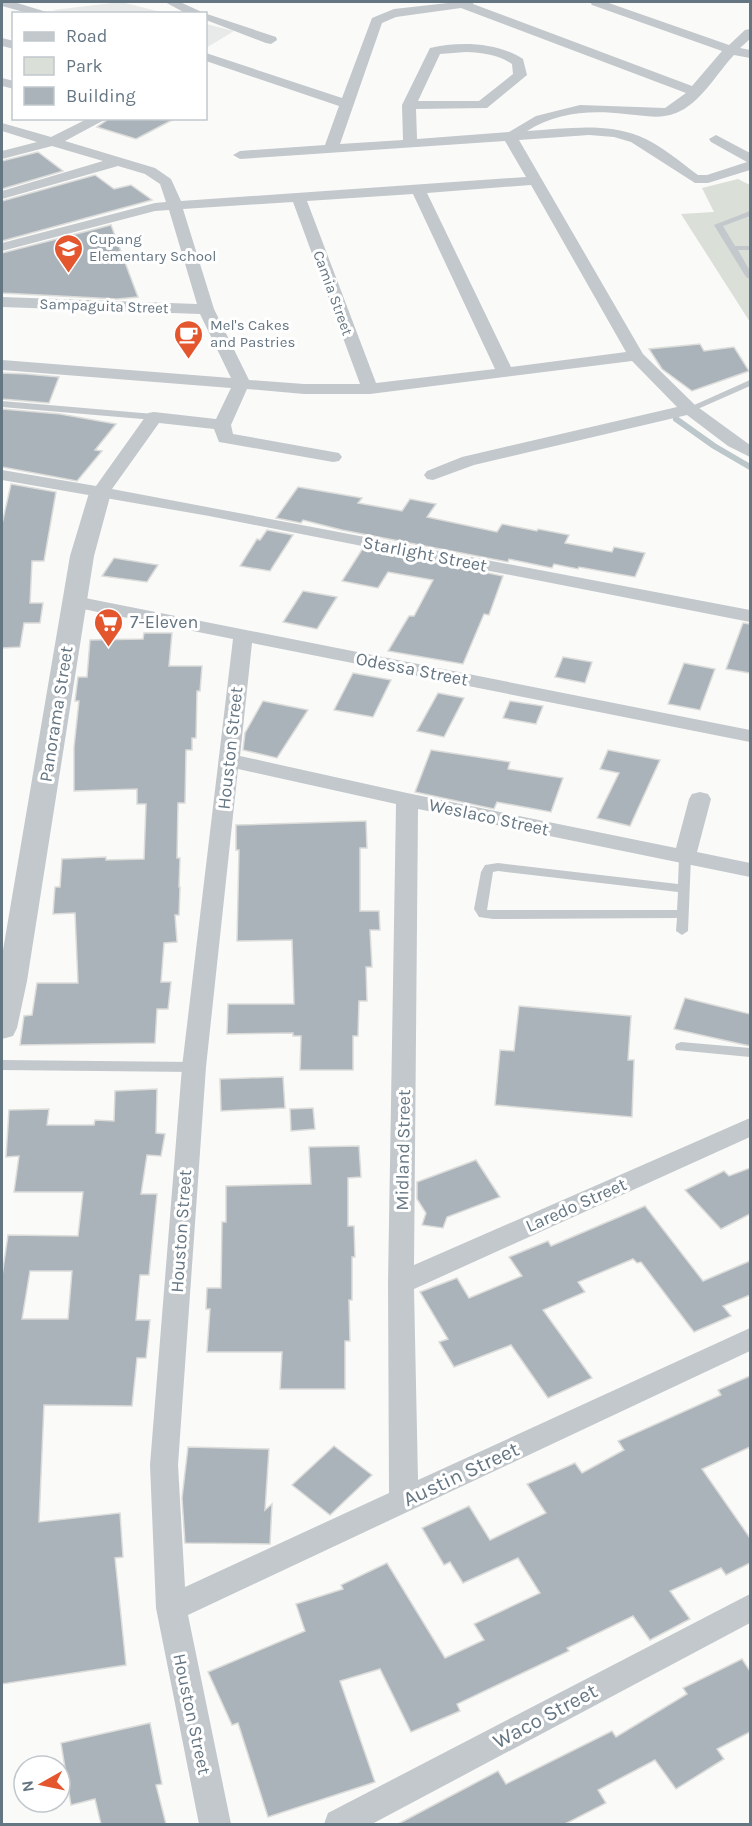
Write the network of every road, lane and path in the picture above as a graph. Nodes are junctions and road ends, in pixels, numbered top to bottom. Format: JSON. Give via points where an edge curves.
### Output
{"nodes":[{"id":1,"x":2,"y":2,"type":"edge"},
{"id":2,"x":171,"y":2,"type":"edge"},
{"id":3,"x":596,"y":2,"type":"edge"},
{"id":4,"x":465,"y":3,"type":"edge"},
{"id":5,"x":40,"y":12,"type":"edge"},
{"id":6,"x":194,"y":12,"type":"edge"},
{"id":7,"x":207,"y":16,"type":"edge"},
{"id":8,"x":750,"y":33,"type":"edge"},
{"id":9,"x":271,"y":40,"type":"dead end"},
{"id":10,"x":731,"y":50,"type":"junction"},
{"id":11,"x":750,"y":54,"type":"edge"},
{"id":12,"x":207,"y":57,"type":"edge"},
{"id":13,"x":694,"y":91,"type":"junction"},
{"id":14,"x":346,"y":104,"type":"junction"},
{"id":15,"x":410,"y":105,"type":"junction"},
{"id":16,"x":97,"y":120,"type":"edge"},
{"id":17,"x":2,"y":127,"type":"edge"},
{"id":18,"x":510,"y":137,"type":"junction"},
{"id":19,"x":716,"y":139,"type":"dead end"},
{"id":20,"x":52,"y":142,"type":"junction"},
{"id":21,"x":410,"y":144,"type":"junction"},
{"id":22,"x":332,"y":149,"type":"junction"},
{"id":23,"x":2,"y":155,"type":"edge"},
{"id":24,"x":240,"y":155,"type":"dead end"},
{"id":25,"x":750,"y":159,"type":"edge"},
{"id":26,"x":120,"y":161,"type":"junction"},
{"id":27,"x":750,"y":166,"type":"edge"},
{"id":28,"x":533,"y":181,"type":"junction"},
{"id":29,"x":418,"y":189,"type":"junction"},
{"id":30,"x":2,"y":195,"type":"edge"},
{"id":31,"x":298,"y":196,"type":"junction"},
{"id":32,"x":174,"y":204,"type":"junction"},
{"id":33,"x":749,"y":214,"type":"edge"},
{"id":34,"x":2,"y":247,"type":"edge"},
{"id":35,"x":733,"y":248,"type":"junction"},
{"id":36,"x":750,"y":248,"type":"edge"},
{"id":37,"x":750,"y":277,"type":"edge"},
{"id":38,"x":2,"y":302,"type":"edge"},
{"id":39,"x":206,"y":309,"type":"junction"},
{"id":40,"x":636,"y":356,"type":"junction"},
{"id":41,"x":2,"y":365,"type":"edge"},
{"id":42,"x":505,"y":372,"type":"junction"},
{"id":43,"x":242,"y":383,"type":"junction"},
{"id":44,"x":749,"y":384,"type":"edge"},
{"id":45,"x":370,"y":388,"type":"junction"},
{"id":46,"x":2,"y":404,"type":"edge"},
{"id":47,"x":688,"y":410,"type":"junction"},
{"id":48,"x":154,"y":417,"type":"junction"},
{"id":49,"x":222,"y":425,"type":"junction"},
{"id":50,"x":750,"y":452,"type":"edge"},
{"id":51,"x":333,"y":457,"type":"dead end"},
{"id":52,"x":2,"y":475,"type":"edge"},
{"id":53,"x":433,"y":475,"type":"dead end"},
{"id":54,"x":100,"y":494,"type":"junction"},
{"id":55,"x":75,"y":602,"type":"junction"},
{"id":56,"x":750,"y":616,"type":"edge"},
{"id":57,"x":243,"y":636,"type":"junction"},
{"id":58,"x":750,"y":736,"type":"edge"},
{"id":59,"x":229,"y":760,"type":"junction"},
{"id":60,"x":700,"y":799,"type":"dead end"},
{"id":61,"x":407,"y":800,"type":"junction"},
{"id":62,"x":685,"y":857,"type":"junction"},
{"id":63,"x":750,"y":870,"type":"edge"},
{"id":64,"x":683,"y":889,"type":"junction"},
{"id":65,"x":682,"y":914,"type":"junction"},
{"id":66,"x":682,"y":931,"type":"dead end"},
{"id":67,"x":2,"y":1028,"type":"edge"},
{"id":68,"x":681,"y":1047,"type":"dead end"},
{"id":69,"x":750,"y":1053,"type":"edge"},
{"id":70,"x":2,"y":1065,"type":"edge"},
{"id":71,"x":194,"y":1067,"type":"junction"},
{"id":72,"x":750,"y":1127,"type":"edge"},
{"id":73,"x":401,"y":1283,"type":"junction"},
{"id":74,"x":750,"y":1339,"type":"edge"},
{"id":75,"x":404,"y":1501,"type":"junction"},
{"id":76,"x":171,"y":1608,"type":"junction"},
{"id":77,"x":750,"y":1608,"type":"edge"},
{"id":78,"x":215,"y":1824,"type":"edge"},
{"id":79,"x":340,"y":1824,"type":"edge"}],
"edges":[{"from":1,"to":5,"type":"street"},
{"from":2,"to":6,"type":"street"},
{"from":3,"to":10,"type":"street"},
{"from":4,"to":13,"type":"street"},
{"from":4,"to":14,"type":"street","via":[[393,14],[376,21]]},
{"from":7,"to":9,"type":"street"},
{"from":8,"to":10,"type":"street"},
{"from":10,"to":11,"type":"street"},
{"from":10,"to":13,"type":"street"},
{"from":12,"to":14,"type":"street"},
{"from":13,"to":18,"type":"street","via":[[671,110],[577,108],[537,120]]},
{"from":14,"to":22,"type":"street"},
{"from":15,"to":15,"type":"street","via":[[435,51],[456,48],[498,53],[518,62],[519,75],[485,104]]},
{"from":15,"to":21,"type":"street"},
{"from":16,"to":20,"type":"street"},
{"from":17,"to":20,"type":"street"},
{"from":18,"to":21,"type":"street"},
{"from":18,"to":27,"type":"street","via":[[582,131],[615,133],[644,144],[694,179]]},
{"from":18,"to":28,"type":"street"},
{"from":19,"to":25,"type":"street"},
{"from":20,"to":23,"type":"street"},
{"from":20,"to":26,"type":"street"},
{"from":21,"to":22,"type":"street"},
{"from":22,"to":24,"type":"street"},
{"from":26,"to":30,"type":"street"},
{"from":26,"to":32,"type":"street","via":[[150,171],[166,182]]},
{"from":28,"to":29,"type":"street"},
{"from":28,"to":40,"type":"street"},
{"from":29,"to":31,"type":"street"},
{"from":29,"to":42,"type":"street"},
{"from":31,"to":32,"type":"street"},
{"from":31,"to":45,"type":"street","name":"Camia Street"},
{"from":32,"to":34,"type":"street","via":[[117,215]]},
{"from":32,"to":39,"type":"street"},
{"from":33,"to":35,"type":"lane","via":[[718,225]]},
{"from":35,"to":36,"type":"lane"},
{"from":35,"to":37,"type":"lane"},
{"from":38,"to":39,"type":"street","name":"Sampaguita Street"},
{"from":39,"to":43,"type":"street"},
{"from":40,"to":42,"type":"street"},
{"from":40,"to":47,"type":"street"},
{"from":41,"to":43,"type":"street"},
{"from":42,"to":45,"type":"street"},
{"from":43,"to":45,"type":"street","via":[[304,389]]},
{"from":43,"to":49,"type":"street"},
{"from":44,"to":47,"type":"lane"},
{"from":46,"to":48,"type":"lane"},
{"from":47,"to":50,"type":"street"},
{"from":47,"to":53,"type":"street","via":[[468,461]]},
{"from":48,"to":49,"type":"street"},
{"from":48,"to":54,"type":"street","name":"Panorama Street"},
{"from":49,"to":51,"type":"street","via":[[223,435],[230,440]]},
{"from":52,"to":54,"type":"street","name":"Starlight Street"},
{"from":54,"to":55,"type":"street","name":"Panorama Street","via":[[90,523]]},
{"from":54,"to":56,"type":"street","name":"Starlight Street"},
{"from":55,"to":57,"type":"street","name":"Odessa Street"},
{"from":55,"to":67,"type":"street","name":"Panorama Street"},
{"from":57,"to":58,"type":"street","name":"Odessa Street"},
{"from":57,"to":59,"type":"street","name":"Houston Street"},
{"from":59,"to":61,"type":"street","name":"Weslaco Street"},
{"from":59,"to":71,"type":"street","name":"Houston Street"},
{"from":60,"to":62,"type":"street"},
{"from":61,"to":62,"type":"street","name":"Weslaco Street"},
{"from":61,"to":73,"type":"street","name":"Midland Street"},
{"from":62,"to":63,"type":"street","name":"Weslaco Street"},
{"from":62,"to":64,"type":"lane"},
{"from":64,"to":65,"type":"lane"},
{"from":64,"to":65,"type":"lane","via":[[498,867],[487,872],[480,909],[483,914],[493,915]]},
{"from":65,"to":66,"type":"lane"},
{"from":68,"to":69,"type":"lane"},
{"from":70,"to":71,"type":"lane"},
{"from":71,"to":76,"type":"street","name":"Houston Street","via":[[164,1465]]},
{"from":72,"to":73,"type":"street","name":"Laredo Street"},
{"from":73,"to":75,"type":"street","name":"Midland Street"},
{"from":74,"to":75,"type":"street","name":"Austin Street"},
{"from":75,"to":76,"type":"street","name":"Austin Street"},
{"from":76,"to":78,"type":"street","name":"Houston Street"},
{"from":77,"to":79,"type":"street","name":"Waco Street"}]}
